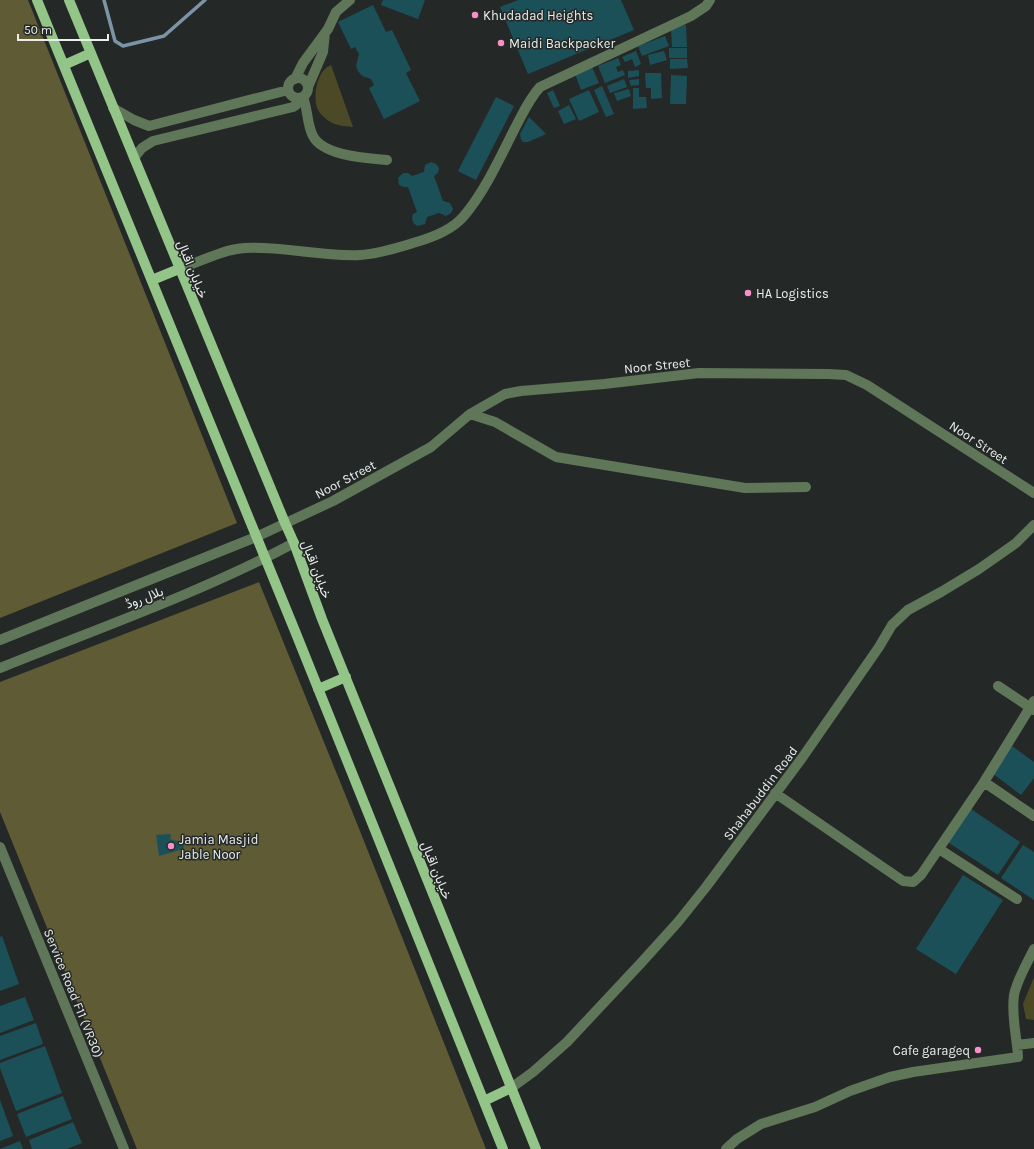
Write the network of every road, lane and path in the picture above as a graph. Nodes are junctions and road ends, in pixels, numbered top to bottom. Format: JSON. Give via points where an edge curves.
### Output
{"nodes":[{"id":1,"x":37,"y":0,"type":"edge"},
{"id":2,"x":69,"y":0,"type":"edge"},
{"id":3,"x":350,"y":0,"type":"edge"},
{"id":4,"x":710,"y":0,"type":"edge"},
{"id":5,"x":325,"y":33,"type":"junction"},
{"id":6,"x":91,"y":53,"type":"junction"},
{"id":7,"x":64,"y":65,"type":"junction"},
{"id":8,"x":295,"y":79,"type":"junction"},
{"id":9,"x":308,"y":87,"type":"junction"},
{"id":10,"x":288,"y":90,"type":"junction"},
{"id":11,"x":301,"y":98,"type":"junction"},
{"id":12,"x":113,"y":108,"type":"junction"},
{"id":13,"x":134,"y":158,"type":"junction"},
{"id":14,"x":387,"y":160,"type":"dead end"},
{"id":15,"x":179,"y":269,"type":"junction"},
{"id":16,"x":152,"y":280,"type":"junction"},
{"id":17,"x":470,"y":414,"type":"junction"},
{"id":18,"x":806,"y":487,"type":"dead end"},
{"id":19,"x":1034,"y":493,"type":"edge"},
{"id":20,"x":285,"y":523,"type":"junction"},
{"id":21,"x":1034,"y":525,"type":"edge"},
{"id":22,"x":256,"y":537,"type":"junction"},
{"id":23,"x":294,"y":543,"type":"junction"},
{"id":24,"x":264,"y":559,"type":"junction"},
{"id":25,"x":0,"y":640,"type":"edge"},
{"id":26,"x":0,"y":668,"type":"edge"},
{"id":27,"x":346,"y":677,"type":"junction"},
{"id":28,"x":998,"y":686,"type":"dead end"},
{"id":29,"x":318,"y":689,"type":"junction"},
{"id":30,"x":1033,"y":706,"type":"edge"},
{"id":31,"x":984,"y":782,"type":"junction"},
{"id":32,"x":775,"y":793,"type":"junction"},
{"id":33,"x":1034,"y":816,"type":"edge"},
{"id":34,"x":0,"y":847,"type":"edge"},
{"id":35,"x":939,"y":849,"type":"junction"},
{"id":36,"x":1017,"y":899,"type":"dead end"},
{"id":37,"x":1034,"y":949,"type":"edge"},
{"id":38,"x":1034,"y":1043,"type":"edge"},
{"id":39,"x":1017,"y":1044,"type":"junction"},
{"id":40,"x":511,"y":1088,"type":"junction"},
{"id":41,"x":484,"y":1101,"type":"junction"},
{"id":42,"x":124,"y":1149,"type":"edge"},
{"id":43,"x":503,"y":1149,"type":"edge"},
{"id":44,"x":536,"y":1149,"type":"edge"},
{"id":45,"x":726,"y":1149,"type":"edge"}],
"edges":[{"from":1,"to":7,"type":"main road"},
{"from":2,"to":6,"type":"main road","name":"خیابان اقبال"},
{"from":3,"to":5,"type":"street","via":[[336,12]]},
{"from":4,"to":15,"type":"street","via":[[706,6],[690,16],[540,86],[531,97],[475,201],[462,218],[430,239],[361,255],[245,248]]},
{"from":5,"to":8,"type":"street","via":[[303,63]]},
{"from":5,"to":9,"type":"street","via":[[323,52]]},
{"from":6,"to":7,"type":"main road"},
{"from":6,"to":12,"type":"main road","name":"خیابان اقبال"},
{"from":7,"to":16,"type":"main road"},
{"from":8,"to":9,"type":"street","via":[[304,80]]},
{"from":8,"to":10,"type":"street","via":[[290,82]]},
{"from":9,"to":11,"type":"street","via":[[307,93]]},
{"from":10,"to":11,"type":"street","via":[[291,95]]},
{"from":10,"to":12,"type":"street","via":[[149,126]]},
{"from":11,"to":13,"type":"street","via":[[293,107],[153,141],[142,148]]},
{"from":11,"to":14,"type":"street","via":[[306,104],[313,137],[319,145],[329,150]]},
{"from":12,"to":13,"type":"main road","name":"خیابان اقبال"},
{"from":13,"to":15,"type":"main road","name":"خیابان اقبال"},
{"from":15,"to":16,"type":"main road"},
{"from":15,"to":20,"type":"main road","name":"خیابان اقبال"},
{"from":16,"to":22,"type":"main road"},
{"from":17,"to":18,"type":"street","via":[[495,422],[556,458],[745,488]]},
{"from":17,"to":19,"type":"street","name":"Noor Street","via":[[505,394],[521,390],[700,373],[846,375],[867,385]]},
{"from":17,"to":20,"type":"street","name":"Noor Street","via":[[431,447],[333,501]]},
{"from":20,"to":22,"type":"street","name":"ہلال روڈ"},
{"from":20,"to":23,"type":"main road","name":"خیابان اقبال"},
{"from":21,"to":32,"type":"street","name":"Shahabuddin Road","via":[[1010,547],[979,569],[908,610],[892,625],[802,758]]},
{"from":22,"to":24,"type":"main road"},
{"from":22,"to":25,"type":"street","name":"ہلال روڈ"},
{"from":23,"to":24,"type":"street","name":"ہلال روڈ"},
{"from":23,"to":27,"type":"main road","name":"خیابان اقبال"},
{"from":24,"to":26,"type":"street","name":"ہلال روڈ","via":[[178,597]]},
{"from":24,"to":29,"type":"main road"},
{"from":27,"to":29,"type":"main road"},
{"from":27,"to":40,"type":"main road","name":"خیابان اقبال"},
{"from":28,"to":30,"type":"street"},
{"from":29,"to":41,"type":"main road"},
{"from":30,"to":31,"type":"street"},
{"from":31,"to":33,"type":"street"},
{"from":31,"to":35,"type":"street"},
{"from":32,"to":35,"type":"street","via":[[903,881],[913,882],[921,875]]},
{"from":32,"to":40,"type":"street","name":"Shahabuddin Road","via":[[678,922],[551,1057]]},
{"from":34,"to":42,"type":"street","name":"Service Road F11 (VR30)"},
{"from":35,"to":36,"type":"street"},
{"from":37,"to":39,"type":"street","via":[[1014,995]]},
{"from":38,"to":39,"type":"street"},
{"from":39,"to":45,"type":"street","via":[[1018,1057],[913,1072],[890,1078],[850,1091],[815,1107],[761,1124]]},
{"from":40,"to":41,"type":"main road"},
{"from":40,"to":44,"type":"main road","name":"خیابان اقبال"},
{"from":41,"to":43,"type":"main road"}]}
